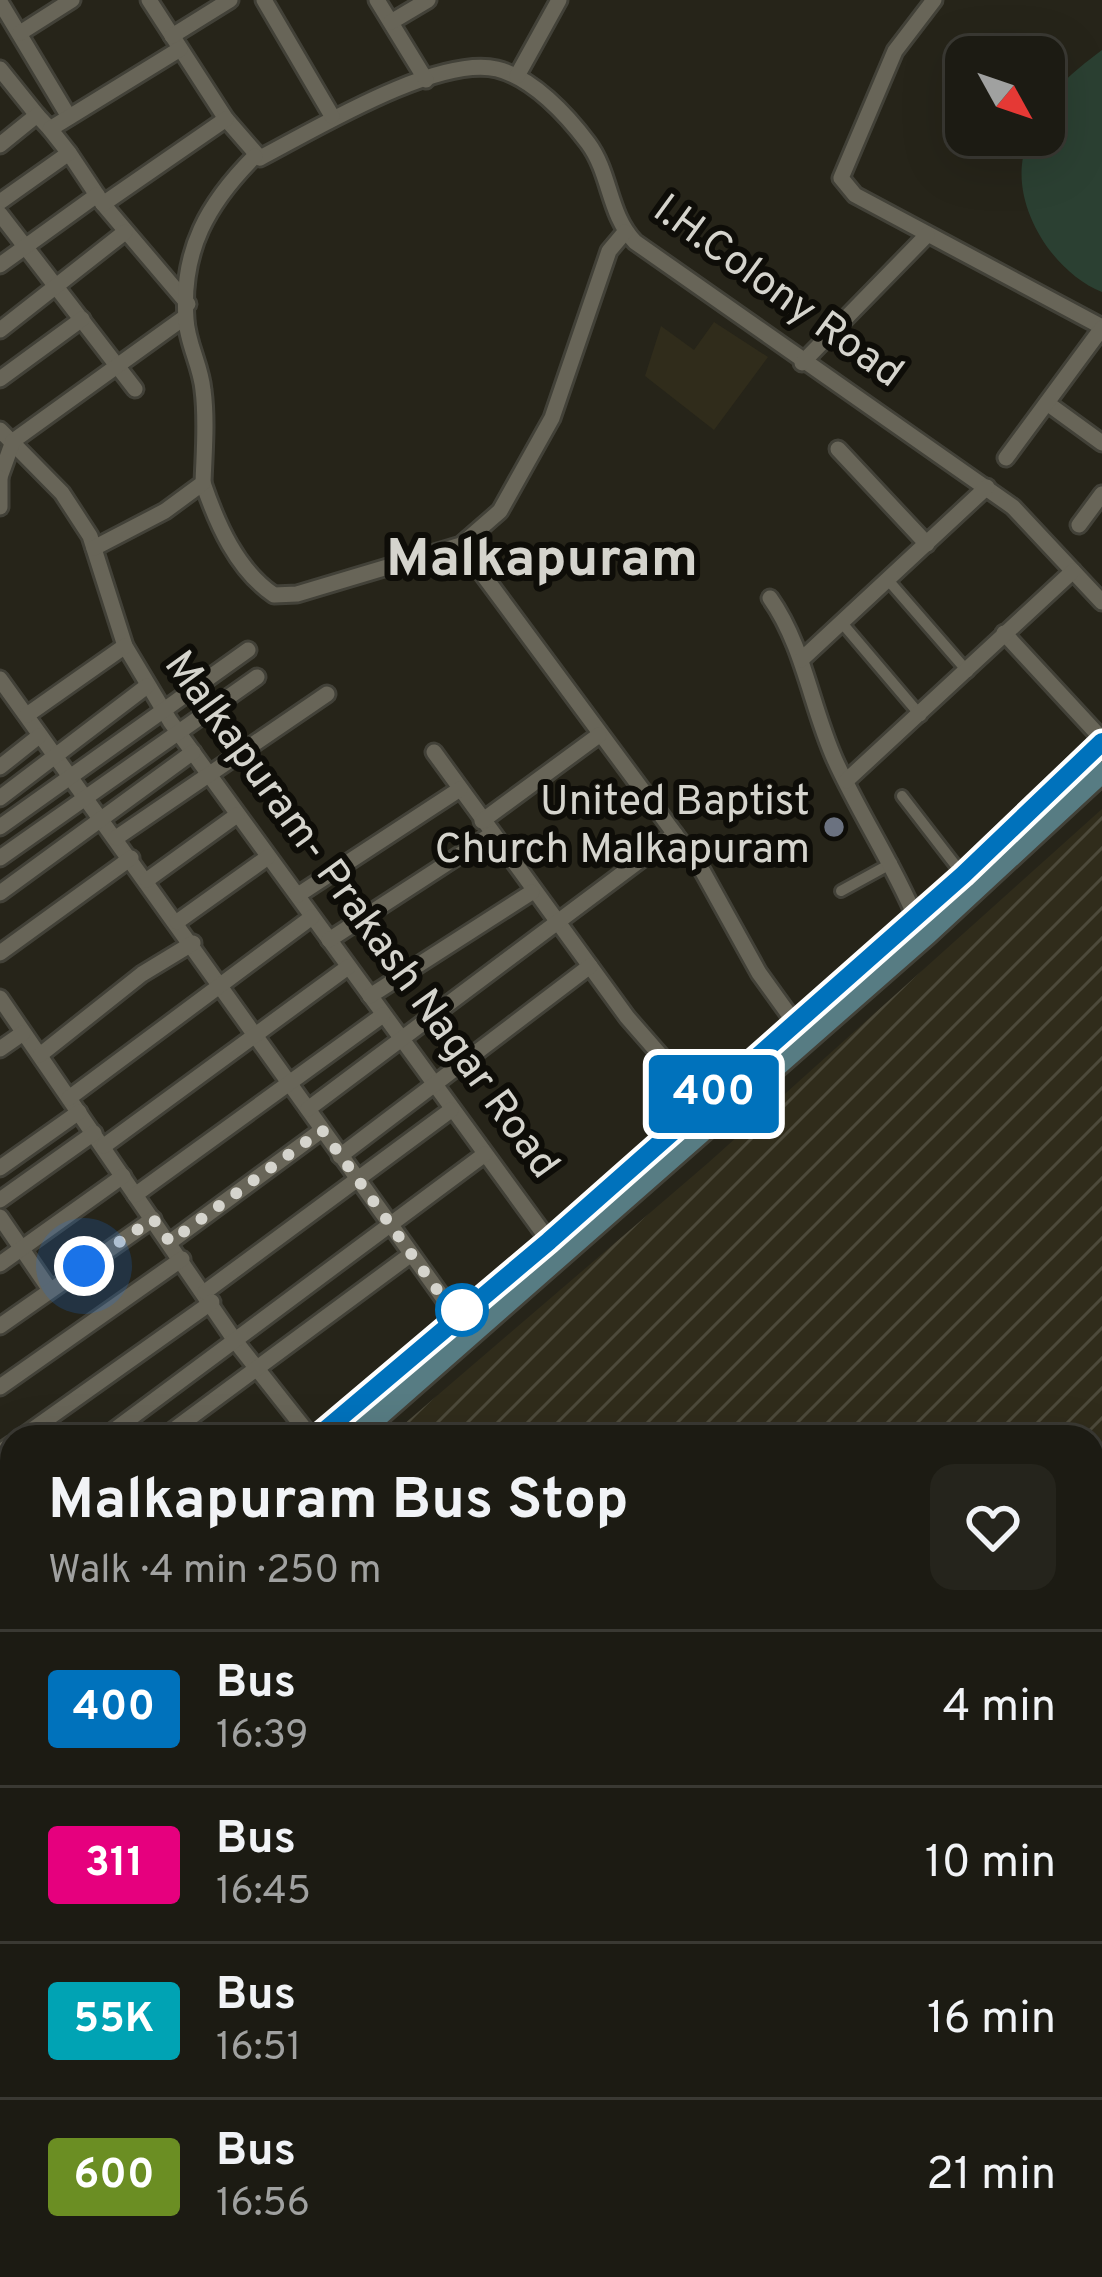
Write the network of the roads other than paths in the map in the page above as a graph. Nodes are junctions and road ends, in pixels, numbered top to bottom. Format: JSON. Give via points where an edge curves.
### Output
{"nodes":[{"id":1,"x":72,"y":0,"type":"edge"},
{"id":2,"x":149,"y":0,"type":"edge"},
{"id":3,"x":230,"y":0,"type":"edge"},
{"id":4,"x":264,"y":0,"type":"edge"},
{"id":5,"x":377,"y":0,"type":"edge"},
{"id":6,"x":428,"y":0,"type":"edge"},
{"id":7,"x":559,"y":0,"type":"edge"},
{"id":8,"x":934,"y":0,"type":"edge"},
{"id":9,"x":0,"y":2,"type":"edge"},
{"id":10,"x":391,"y":22,"type":"junction"},
{"id":11,"x":20,"y":33,"type":"junction"},
{"id":12,"x":176,"y":43,"type":"junction"},
{"id":13,"x":3,"y":76,"type":"edge"},
{"id":14,"x":518,"y":76,"type":"junction"},
{"id":15,"x":426,"y":80,"type":"junction"},
{"id":16,"x":37,"y":115,"type":"junction"},
{"id":17,"x":332,"y":116,"type":"junction"},
{"id":18,"x":69,"y":117,"type":"junction"},
{"id":19,"x":226,"y":119,"type":"junction"},
{"id":20,"x":50,"y":129,"type":"junction"},
{"id":21,"x":0,"y":145,"type":"edge"},
{"id":22,"x":69,"y":153,"type":"junction"},
{"id":23,"x":256,"y":156,"type":"junction"},
{"id":24,"x":100,"y":199,"type":"junction"},
{"id":25,"x":0,"y":202,"type":"edge"},
{"id":26,"x":0,"y":214,"type":"edge"},
{"id":27,"x":125,"y":232,"type":"junction"},
{"id":28,"x":625,"y":232,"type":"junction"},
{"id":29,"x":927,"y":235,"type":"junction"},
{"id":30,"x":24,"y":243,"type":"junction"},
{"id":31,"x":0,"y":265,"type":"edge"},
{"id":32,"x":56,"y":285,"type":"junction"},
{"id":33,"x":186,"y":311,"type":"junction"},
{"id":34,"x":82,"y":319,"type":"junction"},
{"id":35,"x":1102,"y":327,"type":"edge"},
{"id":36,"x":0,"y":330,"type":"edge"},
{"id":37,"x":802,"y":363,"type":"junction"},
{"id":38,"x":116,"y":364,"type":"junction"},
{"id":39,"x":0,"y":379,"type":"edge"},
{"id":40,"x":135,"y":389,"type":"dead end"},
{"id":41,"x":1047,"y":403,"type":"junction"},
{"id":42,"x":7,"y":436,"type":"edge"},
{"id":43,"x":1102,"y":443,"type":"edge"},
{"id":44,"x":838,"y":449,"type":"dead end"},
{"id":45,"x":1006,"y":458,"type":"dead end"},
{"id":46,"x":0,"y":478,"type":"edge"},
{"id":47,"x":203,"y":483,"type":"junction"},
{"id":48,"x":987,"y":488,"type":"junction"},
{"id":49,"x":1102,"y":494,"type":"edge"},
{"id":50,"x":0,"y":507,"type":"edge"},
{"id":51,"x":1078,"y":525,"type":"dead end"},
{"id":52,"x":461,"y":544,"type":"junction"},
{"id":53,"x":927,"y":544,"type":"junction"},
{"id":54,"x":94,"y":548,"type":"junction"},
{"id":55,"x":1072,"y":571,"type":"junction"},
{"id":56,"x":888,"y":580,"type":"junction"},
{"id":57,"x":770,"y":598,"type":"dead end"},
{"id":58,"x":1102,"y":602,"type":"edge"},
{"id":59,"x":842,"y":623,"type":"junction"},
{"id":60,"x":1004,"y":633,"type":"junction"},
{"id":61,"x":125,"y":646,"type":"junction"},
{"id":62,"x":248,"y":650,"type":"dead end"},
{"id":63,"x":801,"y":660,"type":"junction"},
{"id":64,"x":968,"y":672,"type":"junction"},
{"id":65,"x":257,"y":677,"type":"dead end"},
{"id":66,"x":0,"y":679,"type":"edge"},
{"id":67,"x":147,"y":686,"type":"junction"},
{"id":68,"x":327,"y":694,"type":"dead end"},
{"id":69,"x":163,"y":711,"type":"junction"},
{"id":70,"x":27,"y":715,"type":"junction"},
{"id":71,"x":922,"y":716,"type":"junction"},
{"id":72,"x":176,"y":730,"type":"junction"},
{"id":73,"x":599,"y":734,"type":"junction"},
{"id":74,"x":39,"y":736,"type":"junction"},
{"id":75,"x":1102,"y":740,"type":"edge"},
{"id":76,"x":193,"y":752,"type":"junction"},
{"id":77,"x":434,"y":752,"type":"dead end"},
{"id":78,"x":56,"y":758,"type":"junction"},
{"id":79,"x":0,"y":766,"type":"edge"},
{"id":80,"x":1102,"y":772,"type":"edge"},
{"id":81,"x":209,"y":774,"type":"junction"},
{"id":82,"x":69,"y":778,"type":"junction"},
{"id":83,"x":845,"y":781,"type":"junction"},
{"id":84,"x":460,"y":789,"type":"junction"},
{"id":85,"x":902,"y":796,"type":"dead end"},
{"id":86,"x":0,"y":798,"type":"edge"},
{"id":87,"x":86,"y":800,"type":"junction"},
{"id":88,"x":237,"y":814,"type":"junction"},
{"id":89,"x":101,"y":819,"type":"junction"},
{"id":90,"x":0,"y":827,"type":"edge"},
{"id":91,"x":487,"y":828,"type":"junction"},
{"id":92,"x":675,"y":834,"type":"junction"},
{"id":93,"x":116,"y":838,"type":"junction"},
{"id":94,"x":268,"y":857,"type":"junction"},
{"id":95,"x":131,"y":858,"type":"junction"},
{"id":96,"x":0,"y":859,"type":"edge"},
{"id":97,"x":892,"y":863,"type":"junction"},
{"id":98,"x":963,"y":875,"type":"junction"},
{"id":99,"x":147,"y":880,"type":"junction"},
{"id":100,"x":841,"y":891,"type":"dead end"},
{"id":101,"x":532,"y":892,"type":"junction"},
{"id":102,"x":0,"y":893,"type":"edge"},
{"id":103,"x":298,"y":895,"type":"junction"},
{"id":104,"x":915,"y":916,"type":"junction"},
{"id":105,"x":312,"y":917,"type":"junction"},
{"id":106,"x":177,"y":922,"type":"junction"},
{"id":107,"x":557,"y":925,"type":"junction"},
{"id":108,"x":328,"y":940,"type":"junction"},
{"id":109,"x":193,"y":943,"type":"junction"},
{"id":110,"x":0,"y":953,"type":"edge"},
{"id":111,"x":590,"y":966,"type":"junction"},
{"id":112,"x":348,"y":967,"type":"junction"},
{"id":113,"x":220,"y":982,"type":"junction"},
{"id":114,"x":370,"y":996,"type":"junction"},
{"id":115,"x":0,"y":998,"type":"edge"},
{"id":116,"x":383,"y":1015,"type":"junction"},
{"id":117,"x":795,"y":1023,"type":"junction"},
{"id":118,"x":23,"y":1034,"type":"junction"},
{"id":119,"x":257,"y":1037,"type":"junction"},
{"id":120,"x":399,"y":1039,"type":"junction"},
{"id":121,"x":0,"y":1049,"type":"edge"},
{"id":122,"x":40,"y":1055,"type":"junction"},
{"id":123,"x":292,"y":1086,"type":"junction"},
{"id":124,"x":436,"y":1087,"type":"junction"},
{"id":125,"x":703,"y":1104,"type":"junction"},
{"id":126,"x":74,"y":1105,"type":"junction"},
{"id":127,"x":308,"y":1109,"type":"junction"},
{"id":128,"x":452,"y":1110,"type":"junction"},
{"id":129,"x":322,"y":1130,"type":"junction"},
{"id":130,"x":99,"y":1140,"type":"junction"},
{"id":131,"x":485,"y":1154,"type":"junction"},
{"id":132,"x":340,"y":1156,"type":"junction"},
{"id":133,"x":0,"y":1168,"type":"edge"},
{"id":134,"x":123,"y":1177,"type":"junction"},
{"id":135,"x":355,"y":1178,"type":"junction"},
{"id":136,"x":135,"y":1195,"type":"junction"},
{"id":137,"x":0,"y":1200,"type":"edge"},
{"id":138,"x":0,"y":1217,"type":"edge"},
{"id":139,"x":153,"y":1219,"type":"junction"},
{"id":140,"x":389,"y":1229,"type":"junction"},
{"id":141,"x":170,"y":1242,"type":"junction"},
{"id":142,"x":555,"y":1249,"type":"junction"},
{"id":143,"x":22,"y":1250,"type":"junction"},
{"id":144,"x":410,"y":1255,"type":"junction"},
{"id":145,"x":182,"y":1259,"type":"junction"},
{"id":146,"x":0,"y":1264,"type":"edge"},
{"id":147,"x":50,"y":1290,"type":"junction"},
{"id":148,"x":208,"y":1297,"type":"junction"},
{"id":149,"x":456,"y":1316,"type":"junction"},
{"id":150,"x":0,"y":1325,"type":"edge"},
{"id":151,"x":236,"y":1342,"type":"junction"},
{"id":152,"x":256,"y":1366,"type":"junction"},
{"id":153,"x":0,"y":1387,"type":"edge"},
{"id":154,"x":38,"y":1425,"type":"edge"},
{"id":155,"x":122,"y":1425,"type":"edge"},
{"id":156,"x":180,"y":1425,"type":"edge"},
{"id":157,"x":304,"y":1425,"type":"edge"},
{"id":158,"x":328,"y":1425,"type":"edge"},
{"id":159,"x":367,"y":1425,"type":"edge"}],
"edges":[{"from":1,"to":11,"type":"street"},
{"from":2,"to":12,"type":"street"},
{"from":3,"to":12,"type":"street"},
{"from":4,"to":17,"type":"street"},
{"from":5,"to":10,"type":"street"},
{"from":6,"to":10,"type":"street"},
{"from":7,"to":14,"type":"street"},
{"from":8,"to":29,"type":"street","via":[[896,51],[842,178],[855,195]]},
{"from":9,"to":11,"type":"street"},
{"from":10,"to":15,"type":"street"},
{"from":11,"to":18,"type":"street"},
{"from":12,"to":18,"type":"street"},
{"from":12,"to":19,"type":"street"},
{"from":13,"to":16,"type":"street"},
{"from":14,"to":15,"type":"street","via":[[467,67]]},
{"from":14,"to":28,"type":"street","name":"I.H.Colony Road","via":[[591,147]]},
{"from":15,"to":17,"type":"street"},
{"from":16,"to":20,"type":"street"},
{"from":16,"to":21,"type":"street"},
{"from":17,"to":23,"type":"street"},
{"from":18,"to":20,"type":"street"},
{"from":19,"to":23,"type":"street"},
{"from":19,"to":24,"type":"street"},
{"from":20,"to":22,"type":"street"},
{"from":22,"to":24,"type":"street"},
{"from":22,"to":25,"type":"street"},
{"from":23,"to":33,"type":"street","via":[[200,226]]},
{"from":24,"to":27,"type":"street"},
{"from":24,"to":30,"type":"street"},
{"from":26,"to":30,"type":"street"},
{"from":27,"to":32,"type":"street"},
{"from":27,"to":33,"type":"street"},
{"from":28,"to":37,"type":"street","name":"I.H.Colony Road"},
{"from":28,"to":52,"type":"street","via":[[609,251],[552,418],[500,511]]},
{"from":29,"to":35,"type":"street"},
{"from":29,"to":37,"type":"street"},
{"from":30,"to":31,"type":"street"},
{"from":30,"to":32,"type":"street"},
{"from":32,"to":34,"type":"street"},
{"from":32,"to":36,"type":"street"},
{"from":33,"to":38,"type":"street"},
{"from":33,"to":47,"type":"street","via":[[203,387]]},
{"from":34,"to":38,"type":"street"},
{"from":34,"to":39,"type":"street"},
{"from":35,"to":41,"type":"street"},
{"from":37,"to":48,"type":"street","name":"I.H.Colony Road"},
{"from":38,"to":40,"type":"street"},
{"from":38,"to":42,"type":"street"},
{"from":41,"to":43,"type":"street"},
{"from":41,"to":45,"type":"street"},
{"from":42,"to":46,"type":"street"},
{"from":42,"to":54,"type":"street","name":"Malkapuram- Prakash Nagar Road","via":[[62,493]]},
{"from":44,"to":53,"type":"street"},
{"from":46,"to":50,"type":"street"},
{"from":47,"to":52,"type":"street","via":[[244,566],[274,595]]},
{"from":47,"to":54,"type":"street"},
{"from":48,"to":53,"type":"street"},
{"from":48,"to":55,"type":"street","name":"I.H.Colony Road"},
{"from":49,"to":51,"type":"street"},
{"from":52,"to":73,"type":"street"},
{"from":53,"to":56,"type":"street"},
{"from":54,"to":61,"type":"street","name":"Malkapuram- Prakash Nagar Road"},
{"from":55,"to":58,"type":"street","name":"I.H.Colony Road"},
{"from":55,"to":60,"type":"street"},
{"from":56,"to":59,"type":"street"},
{"from":56,"to":64,"type":"street"},
{"from":57,"to":63,"type":"street"},
{"from":59,"to":63,"type":"street"},
{"from":59,"to":71,"type":"street"},
{"from":60,"to":64,"type":"street"},
{"from":60,"to":75,"type":"street"},
{"from":61,"to":67,"type":"street","name":"Malkapuram- Prakash Nagar Road"},
{"from":61,"to":70,"type":"street"},
{"from":62,"to":69,"type":"street"},
{"from":63,"to":83,"type":"street"},
{"from":64,"to":71,"type":"street"},
{"from":65,"to":72,"type":"street"},
{"from":66,"to":70,"type":"street"},
{"from":67,"to":69,"type":"street","name":"Malkapuram- Prakash Nagar Road"},
{"from":67,"to":78,"type":"street"},
{"from":68,"to":81,"type":"street"},
{"from":69,"to":72,"type":"street","name":"Malkapuram- Prakash Nagar Road"},
{"from":69,"to":82,"type":"street"},
{"from":70,"to":74,"type":"street"},
{"from":71,"to":83,"type":"street"},
{"from":72,"to":76,"type":"street","name":"Malkapuram- Prakash Nagar Road"},
{"from":72,"to":87,"type":"street"},
{"from":73,"to":91,"type":"street"},
{"from":73,"to":92,"type":"street"},
{"from":74,"to":78,"type":"street"},
{"from":74,"to":79,"type":"street"},
{"from":75,"to":98,"type":"main road"},
{"from":76,"to":81,"type":"street","name":"Malkapuram- Prakash Nagar Road"},
{"from":76,"to":89,"type":"street"},
{"from":77,"to":84,"type":"street"},
{"from":78,"to":82,"type":"street"},
{"from":78,"to":86,"type":"street"},
{"from":80,"to":142,"type":"main road"},
{"from":81,"to":88,"type":"street","name":"Malkapuram- Prakash Nagar Road"},
{"from":81,"to":93,"type":"street"},
{"from":82,"to":87,"type":"street"},
{"from":82,"to":90,"type":"street"},
{"from":83,"to":97,"type":"street"},
{"from":84,"to":91,"type":"street"},
{"from":84,"to":103,"type":"street"},
{"from":85,"to":98,"type":"street"},
{"from":87,"to":89,"type":"street"},
{"from":87,"to":96,"type":"street"},
{"from":88,"to":94,"type":"street","name":"Malkapuram- Prakash Nagar Road"},
{"from":88,"to":99,"type":"street"},
{"from":89,"to":93,"type":"street"},
{"from":89,"to":102,"type":"street"},
{"from":91,"to":101,"type":"street"},
{"from":91,"to":108,"type":"street"},
{"from":92,"to":107,"type":"street"},
{"from":92,"to":117,"type":"street"},
{"from":93,"to":95,"type":"street"},
{"from":94,"to":103,"type":"street","name":"Malkapuram- Prakash Nagar Road"},
{"from":94,"to":106,"type":"street"},
{"from":95,"to":99,"type":"street"},
{"from":95,"to":110,"type":"street"},
{"from":97,"to":100,"type":"street"},
{"from":97,"to":104,"type":"street"},
{"from":98,"to":104,"type":"main road"},
{"from":99,"to":106,"type":"street"},
{"from":101,"to":107,"type":"street"},
{"from":101,"to":114,"type":"street"},
{"from":103,"to":105,"type":"street","name":"Malkapuram- Prakash Nagar Road"},
{"from":104,"to":117,"type":"main road"},
{"from":105,"to":108,"type":"street","name":"Malkapuram- Prakash Nagar Road"},
{"from":105,"to":113,"type":"street"},
{"from":106,"to":109,"type":"street"},
{"from":107,"to":111,"type":"street"},
{"from":107,"to":120,"type":"street"},
{"from":108,"to":112,"type":"street","name":"Malkapuram- Prakash Nagar Road"},
{"from":109,"to":113,"type":"street"},
{"from":109,"to":122,"type":"street"},
{"from":111,"to":124,"type":"street"},
{"from":111,"to":125,"type":"street"},
{"from":112,"to":114,"type":"street","name":"Malkapuram- Prakash Nagar Road"},
{"from":112,"to":119,"type":"street"},
{"from":113,"to":119,"type":"street"},
{"from":113,"to":126,"type":"street"},
{"from":114,"to":116,"type":"street","name":"Malkapuram- Prakash Nagar Road"},
{"from":115,"to":118,"type":"street"},
{"from":116,"to":120,"type":"street","name":"Malkapuram- Prakash Nagar Road"},
{"from":116,"to":123,"type":"street"},
{"from":117,"to":125,"type":"main road"},
{"from":118,"to":121,"type":"street"},
{"from":118,"to":122,"type":"street"},
{"from":119,"to":123,"type":"street"},
{"from":119,"to":130,"type":"street"},
{"from":120,"to":124,"type":"street","name":"Malkapuram- Prakash Nagar Road"},
{"from":120,"to":127,"type":"street"},
{"from":122,"to":126,"type":"street"},
{"from":123,"to":127,"type":"street"},
{"from":123,"to":136,"type":"street"},
{"from":124,"to":128,"type":"street","name":"Malkapuram- Prakash Nagar Road"},
{"from":124,"to":132,"type":"street"},
{"from":125,"to":142,"type":"main road"},
{"from":126,"to":130,"type":"street"},
{"from":126,"to":133,"type":"street"},
{"from":127,"to":129,"type":"street"},
{"from":128,"to":131,"type":"street","name":"Malkapuram- Prakash Nagar Road"},
{"from":128,"to":135,"type":"street"},
{"from":129,"to":132,"type":"street"},
{"from":129,"to":141,"type":"street"},
{"from":130,"to":134,"type":"street"},
{"from":130,"to":137,"type":"street"},
{"from":131,"to":140,"type":"street"},
{"from":131,"to":142,"type":"street","name":"Malkapuram- Prakash Nagar Road"},
{"from":132,"to":135,"type":"street"},
{"from":134,"to":136,"type":"street"},
{"from":134,"to":143,"type":"street"},
{"from":135,"to":140,"type":"street"},
{"from":135,"to":148,"type":"street"},
{"from":136,"to":139,"type":"street"},
{"from":138,"to":143,"type":"street"},
{"from":139,"to":141,"type":"street"},
{"from":139,"to":147,"type":"street"},
{"from":140,"to":144,"type":"street"},
{"from":140,"to":151,"type":"street"},
{"from":141,"to":145,"type":"street"},
{"from":142,"to":149,"type":"main road"},
{"from":142,"to":159,"type":"main road"},
{"from":143,"to":146,"type":"street"},
{"from":143,"to":147,"type":"street"},
{"from":144,"to":149,"type":"street"},
{"from":144,"to":152,"type":"street"},
{"from":145,"to":148,"type":"street"},
{"from":145,"to":153,"type":"street"},
{"from":147,"to":150,"type":"street"},
{"from":148,"to":151,"type":"street"},
{"from":148,"to":154,"type":"street"},
{"from":149,"to":158,"type":"main road"},
{"from":151,"to":152,"type":"street"},
{"from":151,"to":155,"type":"street"},
{"from":152,"to":156,"type":"street"},
{"from":152,"to":157,"type":"street"}]}
